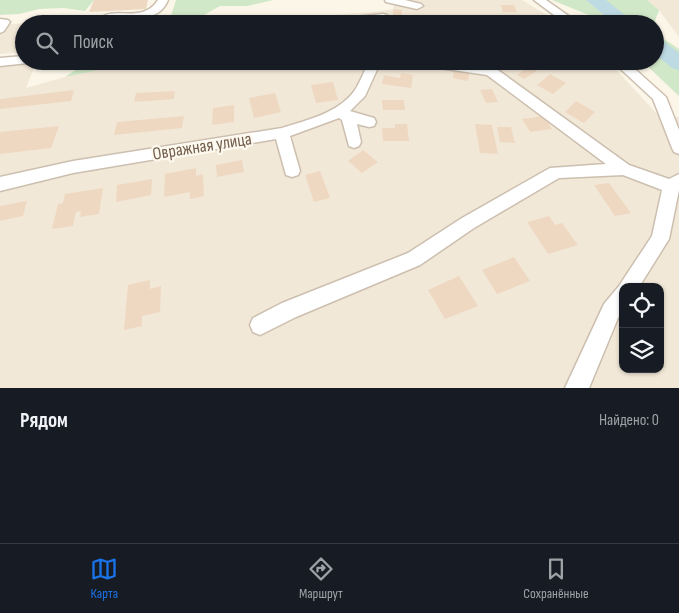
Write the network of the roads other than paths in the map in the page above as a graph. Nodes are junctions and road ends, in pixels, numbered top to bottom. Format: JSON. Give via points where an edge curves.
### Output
{"nodes":[{"id":1,"x":163,"y":0,"type":"edge"},
{"id":2,"x":389,"y":0,"type":"edge"},
{"id":3,"x":539,"y":0,"type":"edge"},
{"id":4,"x":417,"y":6,"type":"dead end"},
{"id":5,"x":146,"y":15,"type":"edge"},
{"id":6,"x":384,"y":15,"type":"edge"},
{"id":7,"x":561,"y":15,"type":"edge"},
{"id":8,"x":0,"y":22,"type":"edge"},
{"id":9,"x":0,"y":29,"type":"edge"},
{"id":10,"x":15,"y":61,"type":"edge"},
{"id":11,"x":0,"y":62,"type":"edge"},
{"id":12,"x":371,"y":70,"type":"edge"},
{"id":13,"x":483,"y":70,"type":"edge"},
{"id":14,"x":628,"y":70,"type":"edge"},
{"id":15,"x":344,"y":114,"type":"junction"},
{"id":16,"x":369,"y":122,"type":"dead end"},
{"id":17,"x":282,"y":133,"type":"junction"},
{"id":18,"x":354,"y":142,"type":"dead end"},
{"id":19,"x":679,"y":148,"type":"edge"},
{"id":20,"x":624,"y":169,"type":"junction"},
{"id":21,"x":292,"y":171,"type":"dead end"},
{"id":22,"x":0,"y":184,"type":"edge"},
{"id":23,"x":675,"y":184,"type":"edge"},
{"id":24,"x":631,"y":283,"type":"edge"},
{"id":25,"x":619,"y":300,"type":"edge"},
{"id":26,"x":260,"y":325,"type":"dead end"},
{"id":27,"x":576,"y":388,"type":"edge"}],
"edges":[{"from":1,"to":5,"type":"street","via":[[161,6]]},
{"from":2,"to":4,"type":"street"},
{"from":2,"to":6,"type":"street"},
{"from":3,"to":7,"type":"street"},
{"from":8,"to":9,"type":"street","via":[[4,22]]},
{"from":10,"to":11,"type":"street"},
{"from":12,"to":15,"type":"street","name":"Овражная улица"},
{"from":13,"to":20,"type":"street","via":[[513,86]]},
{"from":14,"to":19,"type":"street","via":[[659,97]]},
{"from":15,"to":16,"type":"street"},
{"from":15,"to":17,"type":"street","name":"Овражная улица"},
{"from":15,"to":18,"type":"street"},
{"from":17,"to":21,"type":"street"},
{"from":17,"to":22,"type":"street","name":"Овражная улица","via":[[73,166]]},
{"from":20,"to":23,"type":"street"},
{"from":20,"to":26,"type":"street","via":[[556,172],[414,259]]},
{"from":23,"to":24,"type":"street","via":[[660,239]]},
{"from":25,"to":27,"type":"street"}]}
